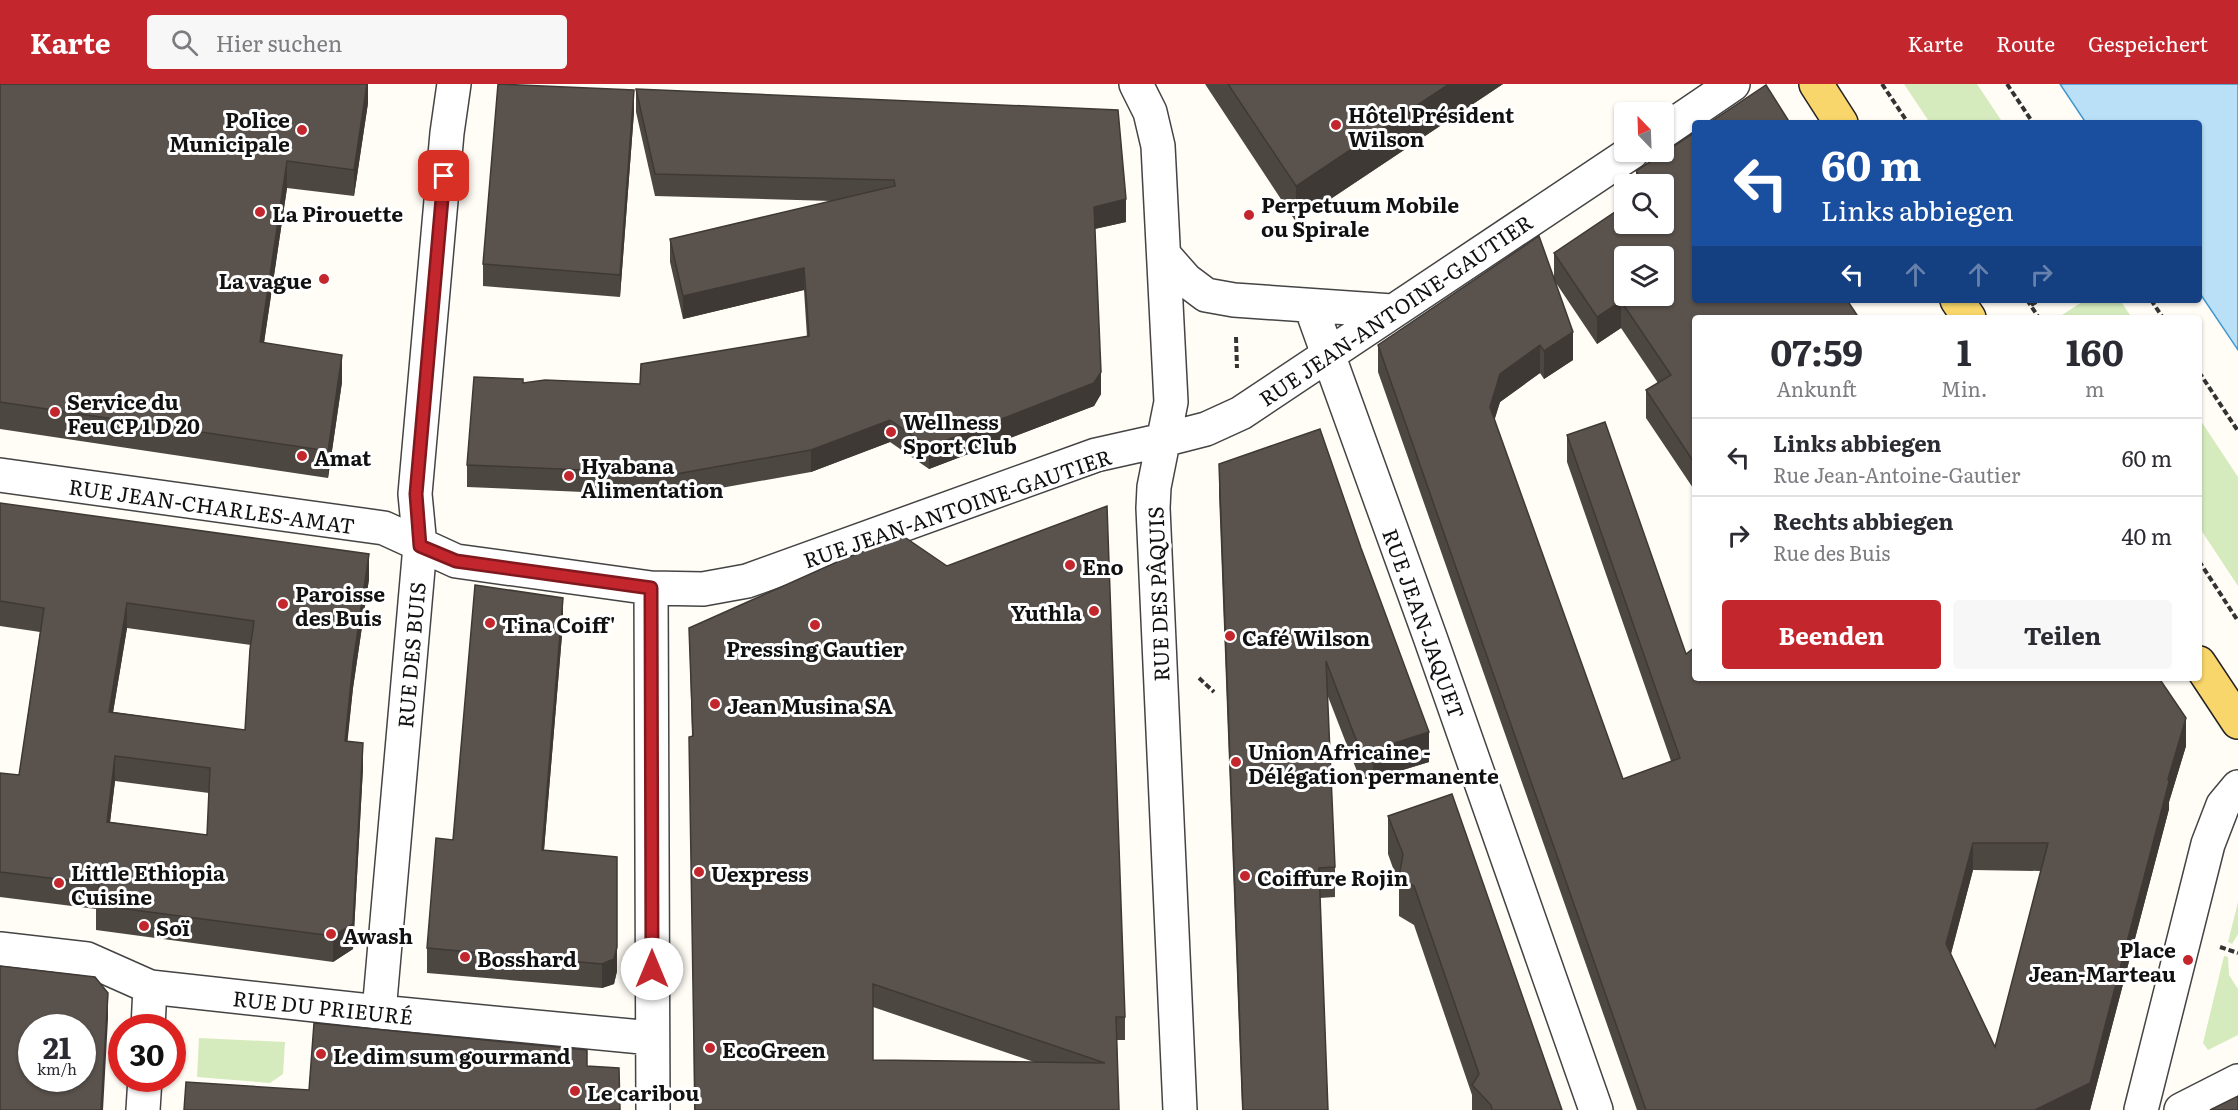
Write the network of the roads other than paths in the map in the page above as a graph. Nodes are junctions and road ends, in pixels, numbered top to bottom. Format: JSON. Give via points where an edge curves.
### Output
{"nodes":[{"id":1,"x":454,"y":84,"type":"edge"},
{"id":2,"x":1136,"y":84,"type":"edge"},
{"id":3,"x":1733,"y":84,"type":"edge"},
{"id":4,"x":1816,"y":84,"type":"edge"},
{"id":5,"x":1839,"y":120,"type":"edge"},
{"id":6,"x":1674,"y":124,"type":"edge"},
{"id":7,"x":1617,"y":162,"type":"edge"},
{"id":8,"x":1164,"y":255,"type":"junction"},
{"id":9,"x":1311,"y":307,"type":"junction"},
{"id":10,"x":1392,"y":311,"type":"junction"},
{"id":11,"x":1328,"y":354,"type":"junction"},
{"id":12,"x":1163,"y":441,"type":"junction"},
{"id":13,"x":0,"y":475,"type":"edge"},
{"id":14,"x":420,"y":546,"type":"junction"},
{"id":15,"x":651,"y":588,"type":"junction"},
{"id":16,"x":2202,"y":668,"type":"edge"},
{"id":17,"x":2238,"y":722,"type":"edge"},
{"id":18,"x":2238,"y":787,"type":"edge"},
{"id":19,"x":0,"y":949,"type":"edge"},
{"id":20,"x":150,"y":987,"type":"junction"},
{"id":21,"x":378,"y":1012,"type":"junction"},
{"id":22,"x":149,"y":1014,"type":"edge"},
{"id":23,"x":652,"y":1038,"type":"junction"},
{"id":24,"x":2238,"y":1081,"type":"edge"},
{"id":25,"x":144,"y":1092,"type":"edge"},
{"id":26,"x":143,"y":1110,"type":"edge"},
{"id":27,"x":653,"y":1110,"type":"edge"},
{"id":28,"x":1180,"y":1110,"type":"edge"},
{"id":29,"x":1596,"y":1110,"type":"edge"},
{"id":30,"x":2141,"y":1110,"type":"edge"},
{"id":31,"x":2181,"y":1110,"type":"edge"}],
"edges":[{"from":1,"to":14,"type":"street","name":"RUE DES BUIS","via":[[416,494]]},
{"from":2,"to":8,"type":"street","name":"RUE DES PÂQUIS","via":[[1150,112],[1158,146]]},
{"from":3,"to":6,"type":"street"},
{"from":4,"to":5,"type":"main road"},
{"from":7,"to":10,"type":"street","name":"RUE JEAN-ANTOINE-GAUTIER"},
{"from":8,"to":9,"type":"street","via":[[1206,295]]},
{"from":8,"to":12,"type":"street","name":"RUE DES PÂQUIS","via":[[1171,402]]},
{"from":9,"to":10,"type":"street"},
{"from":9,"to":11,"type":"street","name":"RUE JEAN-JAQUET"},
{"from":10,"to":11,"type":"street","name":"RUE JEAN-ANTOINE-GAUTIER"},
{"from":11,"to":12,"type":"street","name":"RUE JEAN-ANTOINE-GAUTIER","via":[[1241,413],[1206,429]]},
{"from":11,"to":29,"type":"street","name":"RUE JEAN-JAQUET"},
{"from":12,"to":15,"type":"street","name":"RUE JEAN-ANTOINE-GAUTIER","via":[[1096,455],[747,581],[703,589]]},
{"from":12,"to":28,"type":"street","name":"RUE DES PÂQUIS","via":[[1153,508]]},
{"from":13,"to":14,"type":"street","name":"RUE JEAN-CHARLES-AMAT","via":[[384,528]]},
{"from":14,"to":15,"type":"street","name":"RUE JEAN-ANTOINE-GAUTIER","via":[[456,561]]},
{"from":14,"to":21,"type":"street","name":"RUE DES BUIS"},
{"from":15,"to":23,"type":"street"},
{"from":16,"to":17,"type":"main road"},
{"from":18,"to":30,"type":"street","via":[[2223,805],[2208,844]]},
{"from":19,"to":20,"type":"street","name":"RUE DU PRIEURÉ","via":[[87,959]]},
{"from":20,"to":21,"type":"street","name":"RUE DU PRIEURÉ"},
{"from":20,"to":22,"type":"street"},
{"from":21,"to":23,"type":"street","name":"RUE DU PRIEURÉ"},
{"from":23,"to":27,"type":"street"},
{"from":24,"to":31,"type":"street"},
{"from":25,"to":26,"type":"street"}]}
